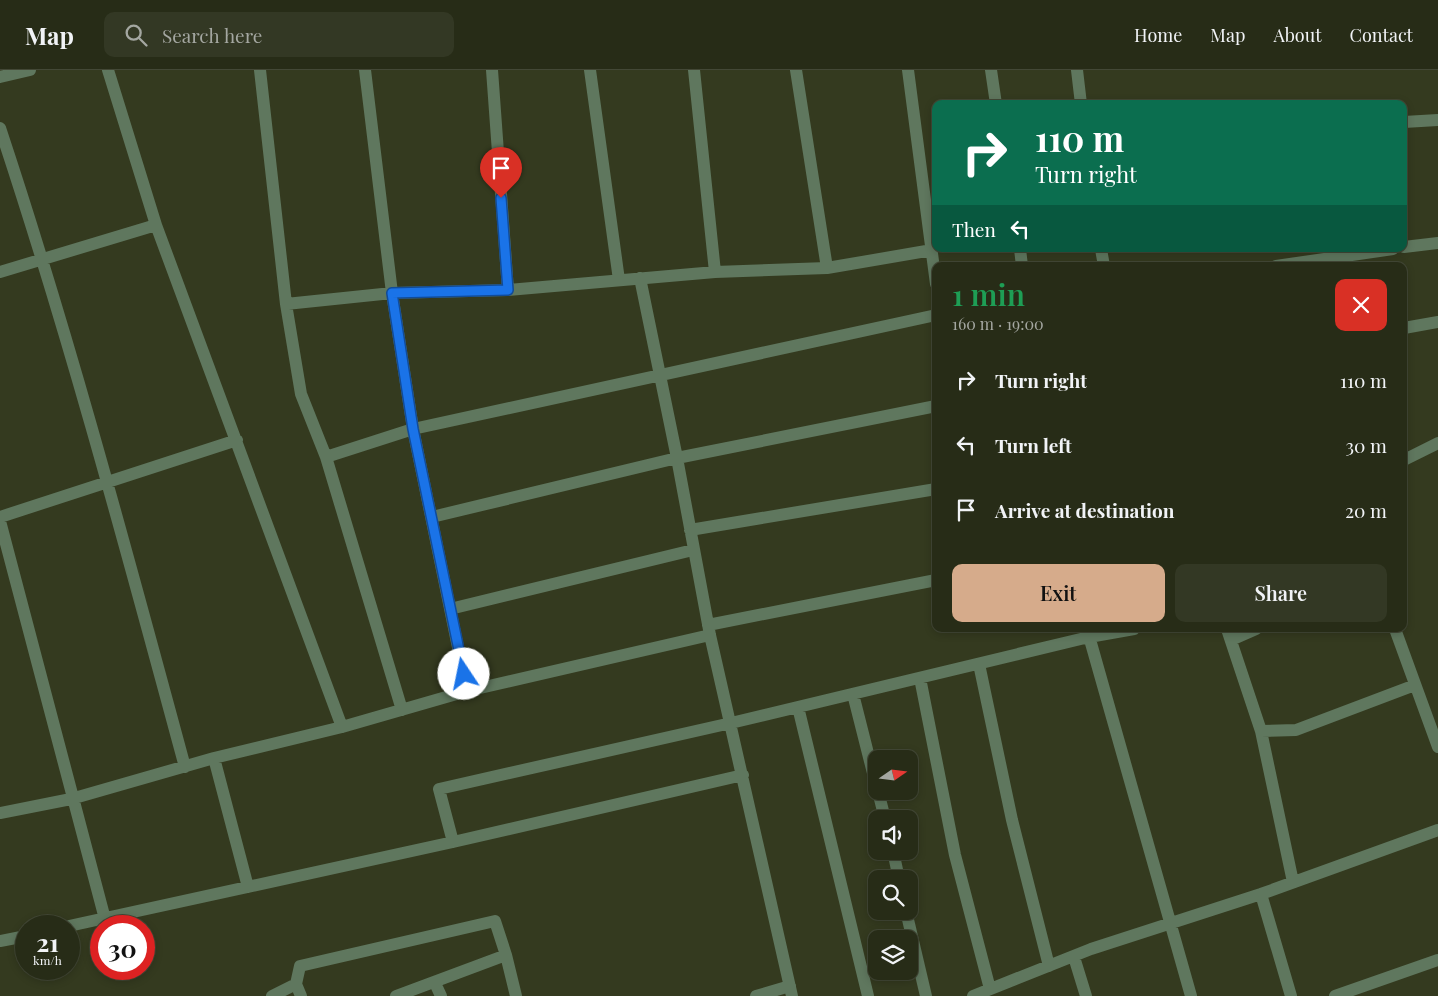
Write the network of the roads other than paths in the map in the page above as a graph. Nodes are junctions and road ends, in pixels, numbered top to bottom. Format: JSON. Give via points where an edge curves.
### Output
{"nodes":[{"id":1,"x":30,"y":70,"type":"edge"},
{"id":2,"x":108,"y":70,"type":"edge"},
{"id":3,"x":260,"y":70,"type":"edge"},
{"id":4,"x":365,"y":70,"type":"edge"},
{"id":5,"x":492,"y":70,"type":"edge"},
{"id":6,"x":590,"y":70,"type":"edge"},
{"id":7,"x":694,"y":70,"type":"edge"},
{"id":8,"x":796,"y":70,"type":"edge"},
{"id":9,"x":908,"y":70,"type":"edge"},
{"id":10,"x":991,"y":70,"type":"edge"},
{"id":11,"x":1077,"y":70,"type":"edge"},
{"id":12,"x":0,"y":77,"type":"edge"},
{"id":13,"x":995,"y":100,"type":"edge"},
{"id":14,"x":1081,"y":100,"type":"edge"},
{"id":15,"x":1438,"y":120,"type":"edge"},
{"id":16,"x":1407,"y":122,"type":"edge"},
{"id":17,"x":0,"y":128,"type":"edge"},
{"id":18,"x":156,"y":225,"type":"junction"},
{"id":19,"x":1438,"y":243,"type":"edge"},
{"id":20,"x":1407,"y":247,"type":"edge"},
{"id":21,"x":932,"y":250,"type":"joint"},
{"id":22,"x":1372,"y":252,"type":"edge"},
{"id":23,"x":43,"y":259,"type":"junction"},
{"id":24,"x":1304,"y":262,"type":"edge"},
{"id":25,"x":828,"y":268,"type":"junction"},
{"id":26,"x":0,"y":272,"type":"edge"},
{"id":27,"x":715,"y":272,"type":"junction"},
{"id":28,"x":640,"y":278,"type":"junction"},
{"id":29,"x":620,"y":280,"type":"junction"},
{"id":30,"x":508,"y":290,"type":"junction"},
{"id":31,"x":392,"y":293,"type":"junction"},
{"id":32,"x":286,"y":304,"type":"junction"},
{"id":33,"x":932,"y":316,"type":"edge"},
{"id":34,"x":1438,"y":322,"type":"edge"},
{"id":35,"x":1407,"y":327,"type":"edge"},
{"id":36,"x":658,"y":374,"type":"junction"},
{"id":37,"x":932,"y":407,"type":"edge"},
{"id":38,"x":413,"y":429,"type":"junction"},
{"id":39,"x":237,"y":440,"type":"junction"},
{"id":40,"x":1438,"y":443,"type":"edge"},
{"id":41,"x":326,"y":457,"type":"junction"},
{"id":42,"x":677,"y":458,"type":"junction"},
{"id":43,"x":1407,"y":458,"type":"edge"},
{"id":44,"x":108,"y":482,"type":"junction"},
{"id":45,"x":932,"y":490,"type":"edge"},
{"id":46,"x":0,"y":517,"type":"edge"},
{"id":47,"x":432,"y":517,"type":"junction"},
{"id":48,"x":0,"y":521,"type":"edge"},
{"id":49,"x":690,"y":530,"type":"junction"},
{"id":50,"x":693,"y":550,"type":"junction"},
{"id":51,"x":932,"y":581,"type":"edge"},
{"id":52,"x":450,"y":609,"type":"junction"},
{"id":53,"x":709,"y":630,"type":"junction"},
{"id":54,"x":1396,"y":632,"type":"edge"},
{"id":55,"x":1088,"y":633,"type":"edge"},
{"id":56,"x":1229,"y":634,"type":"edge"},
{"id":57,"x":979,"y":664,"type":"junction"},
{"id":58,"x":920,"y":678,"type":"junction"},
{"id":59,"x":1415,"y":685,"type":"junction"},
{"id":60,"x":467,"y":691,"type":"junction"},
{"id":61,"x":853,"y":694,"type":"junction"},
{"id":62,"x":798,"y":707,"type":"junction"},
{"id":63,"x":402,"y":710,"type":"junction"},
{"id":64,"x":731,"y":723,"type":"junction"},
{"id":65,"x":342,"y":727,"type":"junction"},
{"id":66,"x":1261,"y":731,"type":"junction"},
{"id":67,"x":1438,"y":747,"type":"edge"},
{"id":68,"x":868,"y":753,"type":"edge"},
{"id":69,"x":214,"y":758,"type":"junction"},
{"id":70,"x":186,"y":767,"type":"junction"},
{"id":71,"x":743,"y":775,"type":"junction"},
{"id":72,"x":71,"y":799,"type":"junction"},
{"id":73,"x":0,"y":813,"type":"edge"},
{"id":74,"x":1438,"y":830,"type":"edge"},
{"id":75,"x":453,"y":842,"type":"junction"},
{"id":76,"x":1293,"y":882,"type":"junction"},
{"id":77,"x":248,"y":888,"type":"junction"},
{"id":78,"x":1261,"y":894,"type":"junction"},
{"id":79,"x":103,"y":915,"type":"edge"},
{"id":80,"x":123,"y":915,"type":"edge"},
{"id":81,"x":908,"y":920,"type":"edge"},
{"id":82,"x":1170,"y":923,"type":"junction"},
{"id":83,"x":15,"y":939,"type":"edge"},
{"id":84,"x":0,"y":942,"type":"edge"},
{"id":85,"x":506,"y":955,"type":"junction"},
{"id":86,"x":1074,"y":957,"type":"junction"},
{"id":87,"x":1438,"y":960,"type":"edge"},
{"id":88,"x":1049,"y":966,"type":"junction"},
{"id":89,"x":435,"y":982,"type":"junction"},
{"id":90,"x":990,"y":989,"type":"junction"},
{"id":91,"x":299,"y":990,"type":"edge"},
{"id":92,"x":791,"y":991,"type":"edge"},
{"id":93,"x":272,"y":996,"type":"edge"},
{"id":94,"x":396,"y":996,"type":"edge"},
{"id":95,"x":441,"y":996,"type":"edge"},
{"id":96,"x":516,"y":996,"type":"edge"},
{"id":97,"x":756,"y":996,"type":"edge"},
{"id":98,"x":868,"y":996,"type":"edge"},
{"id":99,"x":926,"y":996,"type":"edge"},
{"id":100,"x":975,"y":996,"type":"edge"},
{"id":101,"x":1086,"y":996,"type":"edge"},
{"id":102,"x":1191,"y":996,"type":"edge"},
{"id":103,"x":1291,"y":996,"type":"edge"},
{"id":104,"x":1335,"y":996,"type":"edge"}],
"edges":[{"from":1,"to":12,"type":"street"},
{"from":2,"to":18,"type":"street"},
{"from":3,"to":32,"type":"street"},
{"from":4,"to":31,"type":"street"},
{"from":5,"to":30,"type":"street"},
{"from":6,"to":29,"type":"street"},
{"from":7,"to":27,"type":"street"},
{"from":8,"to":25,"type":"street"},
{"from":9,"to":21,"type":"street"},
{"from":10,"to":13,"type":"street"},
{"from":11,"to":14,"type":"street"},
{"from":15,"to":16,"type":"street"},
{"from":17,"to":23,"type":"street"},
{"from":18,"to":23,"type":"street"},
{"from":18,"to":39,"type":"street"},
{"from":19,"to":20,"type":"street"},
{"from":21,"to":25,"type":"street"},
{"from":22,"to":24,"type":"street"},
{"from":23,"to":26,"type":"street"},
{"from":23,"to":44,"type":"street"},
{"from":25,"to":27,"type":"street"},
{"from":27,"to":28,"type":"street"},
{"from":28,"to":29,"type":"street"},
{"from":28,"to":36,"type":"street"},
{"from":29,"to":30,"type":"street"},
{"from":30,"to":31,"type":"street"},
{"from":31,"to":32,"type":"street"},
{"from":31,"to":38,"type":"street"},
{"from":32,"to":41,"type":"street","via":[[301,394]]},
{"from":33,"to":36,"type":"street"},
{"from":34,"to":35,"type":"street"},
{"from":36,"to":38,"type":"street"},
{"from":36,"to":42,"type":"street"},
{"from":37,"to":42,"type":"street"},
{"from":38,"to":41,"type":"street"},
{"from":38,"to":47,"type":"street"},
{"from":39,"to":44,"type":"street"},
{"from":39,"to":65,"type":"street"},
{"from":40,"to":43,"type":"street"},
{"from":41,"to":63,"type":"street"},
{"from":42,"to":47,"type":"street"},
{"from":42,"to":49,"type":"street"},
{"from":44,"to":46,"type":"street"},
{"from":44,"to":70,"type":"street"},
{"from":45,"to":49,"type":"street"},
{"from":47,"to":52,"type":"street"},
{"from":48,"to":72,"type":"street"},
{"from":49,"to":50,"type":"street"},
{"from":50,"to":52,"type":"street"},
{"from":50,"to":53,"type":"street"},
{"from":51,"to":53,"type":"street"},
{"from":52,"to":60,"type":"street"},
{"from":53,"to":60,"type":"street"},
{"from":53,"to":64,"type":"street"},
{"from":54,"to":59,"type":"street"},
{"from":55,"to":57,"type":"street"},
{"from":55,"to":82,"type":"street"},
{"from":56,"to":66,"type":"street"},
{"from":57,"to":58,"type":"street"},
{"from":57,"to":88,"type":"street","via":[[1012,820]]},
{"from":58,"to":61,"type":"street"},
{"from":58,"to":90,"type":"street","via":[[954,855]]},
{"from":59,"to":66,"type":"street","via":[[1296,730]]},
{"from":59,"to":67,"type":"street"},
{"from":60,"to":63,"type":"street"},
{"from":61,"to":62,"type":"street"},
{"from":61,"to":68,"type":"street"},
{"from":62,"to":64,"type":"street"},
{"from":62,"to":98,"type":"street"},
{"from":63,"to":65,"type":"street"},
{"from":64,"to":71,"type":"street"},
{"from":64,"to":75,"type":"street","via":[[439,790]]},
{"from":65,"to":69,"type":"street"},
{"from":66,"to":76,"type":"street"},
{"from":69,"to":70,"type":"street"},
{"from":69,"to":77,"type":"street"},
{"from":70,"to":72,"type":"street"},
{"from":71,"to":75,"type":"street"},
{"from":71,"to":92,"type":"street"},
{"from":72,"to":73,"type":"street"},
{"from":72,"to":79,"type":"street"},
{"from":74,"to":76,"type":"street"},
{"from":75,"to":77,"type":"street"},
{"from":76,"to":78,"type":"street"},
{"from":77,"to":80,"type":"street"},
{"from":78,"to":82,"type":"street"},
{"from":78,"to":103,"type":"street"},
{"from":81,"to":99,"type":"street"},
{"from":82,"to":86,"type":"street"},
{"from":82,"to":102,"type":"street"},
{"from":83,"to":84,"type":"street"},
{"from":85,"to":89,"type":"street"},
{"from":85,"to":91,"type":"street","via":[[495,921],[300,966]]},
{"from":85,"to":96,"type":"street"},
{"from":86,"to":88,"type":"street"},
{"from":86,"to":101,"type":"street"},
{"from":87,"to":104,"type":"street"},
{"from":88,"to":90,"type":"street"},
{"from":89,"to":94,"type":"street"},
{"from":89,"to":95,"type":"street"},
{"from":90,"to":100,"type":"street"},
{"from":91,"to":93,"type":"street"},
{"from":92,"to":97,"type":"street"}]}
